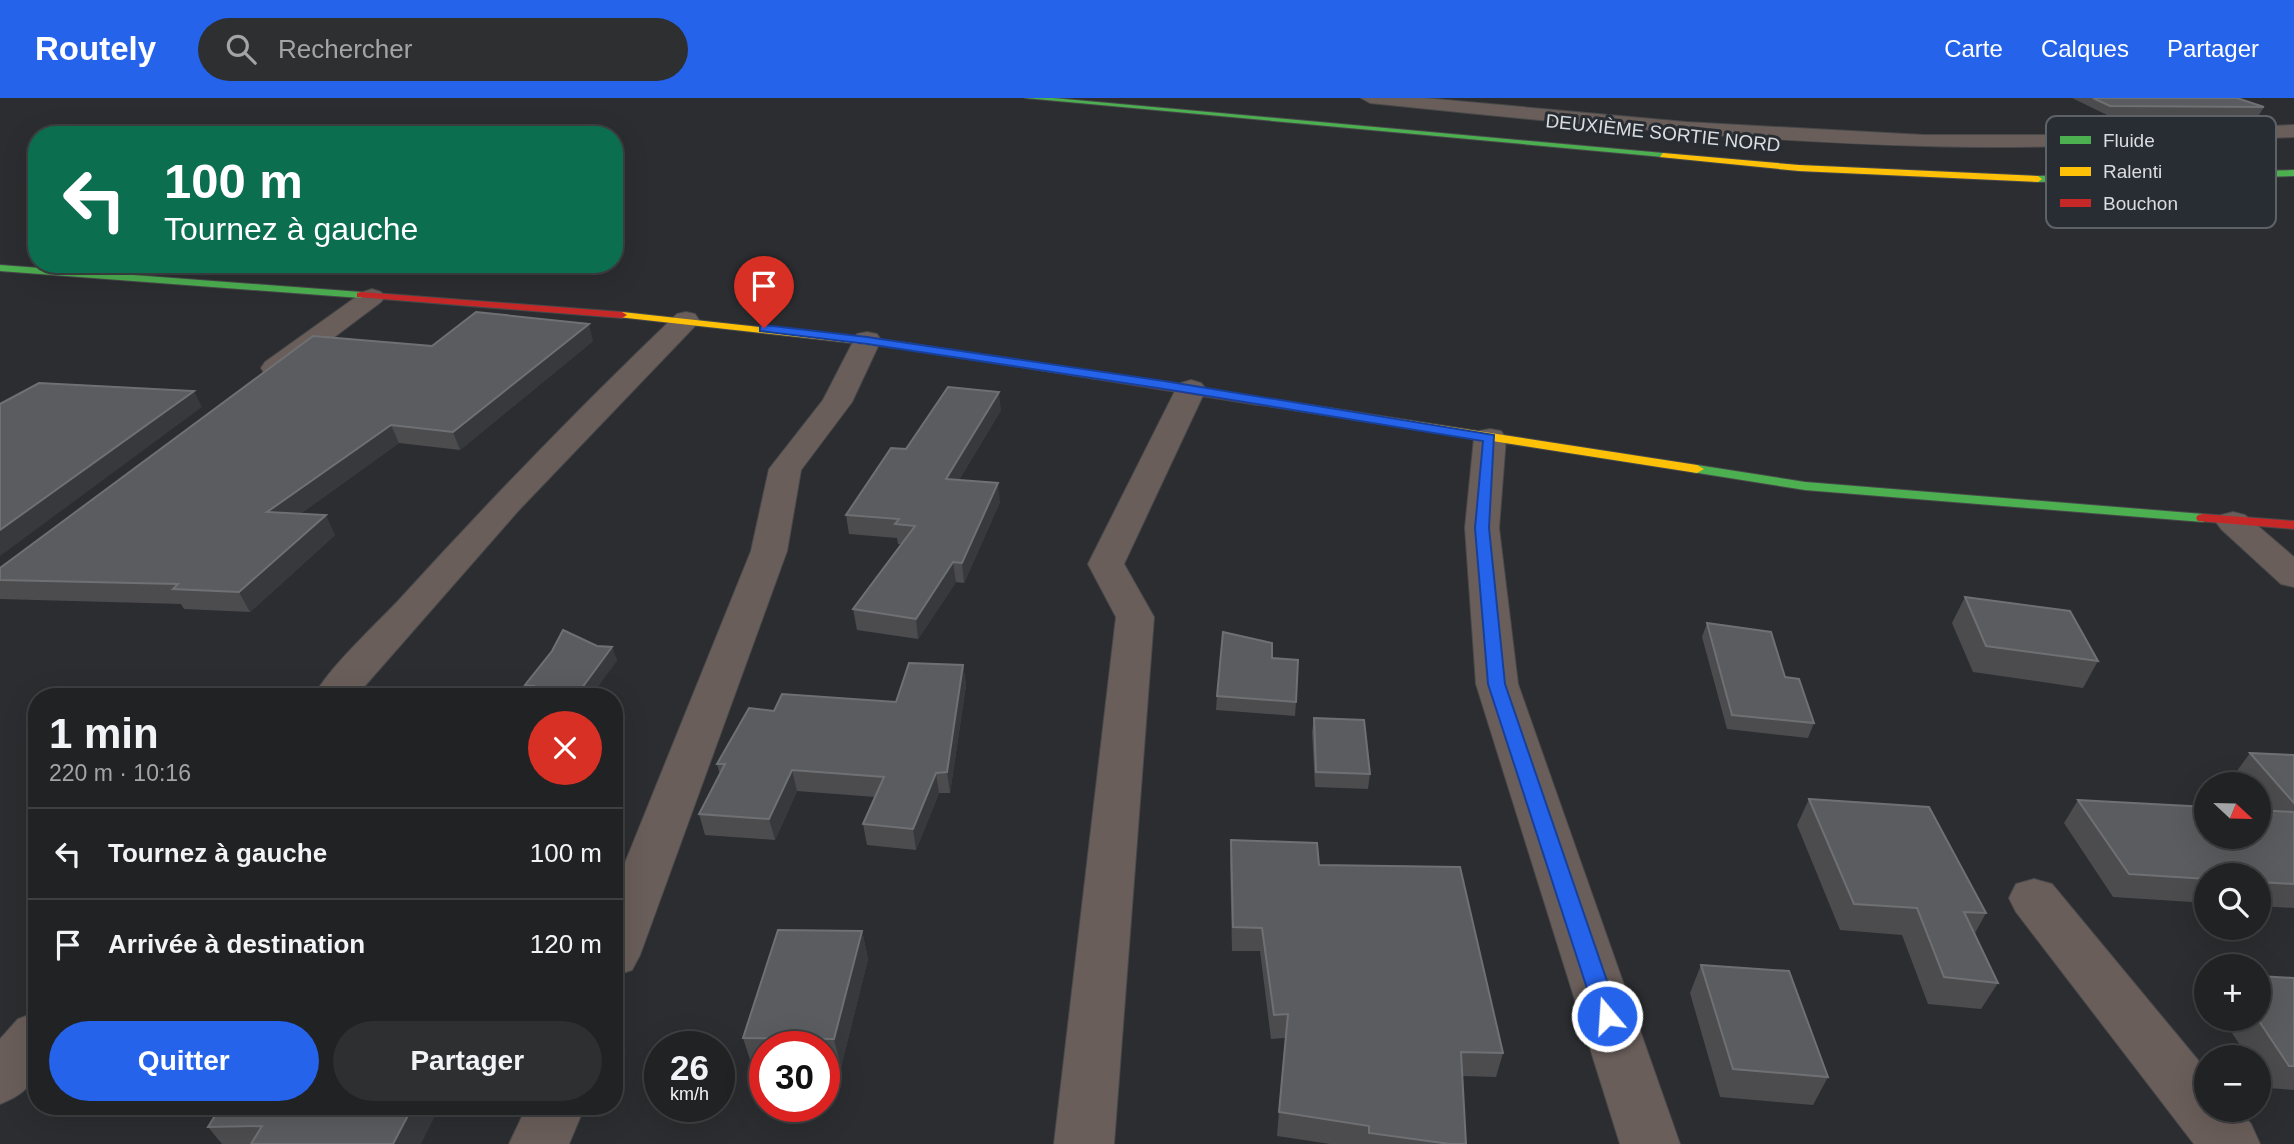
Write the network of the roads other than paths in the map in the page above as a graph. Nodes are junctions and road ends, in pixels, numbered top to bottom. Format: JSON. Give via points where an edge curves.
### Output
{"nodes":[{"id":1,"x":1028,"y":98,"type":"edge"},
{"id":2,"x":1370,"y":98,"type":"edge"},
{"id":3,"x":2294,"y":131,"type":"edge"},
{"id":4,"x":2276,"y":132,"type":"edge"},
{"id":5,"x":2046,"y":140,"type":"edge"},
{"id":6,"x":2294,"y":173,"type":"edge"},
{"id":7,"x":2276,"y":174,"type":"edge"},
{"id":8,"x":2046,"y":179,"type":"edge"},
{"id":9,"x":0,"y":268,"type":"edge"},
{"id":10,"x":28,"y":270,"type":"edge"},
{"id":11,"x":64,"y":273,"type":"edge"},
{"id":12,"x":372,"y":297,"type":"junction"},
{"id":13,"x":686,"y":320,"type":"junction"},
{"id":14,"x":867,"y":340,"type":"junction"},
{"id":15,"x":250,"y":386,"type":"edge"},
{"id":16,"x":1191,"y":389,"type":"junction"},
{"id":17,"x":1490,"y":438,"type":"junction"},
{"id":18,"x":2234,"y":522,"type":"junction"},
{"id":19,"x":2294,"y":525,"type":"edge"},
{"id":20,"x":2294,"y":576,"type":"edge"},
{"id":21,"x":341,"y":688,"type":"edge"},
{"id":22,"x":2034,"y":898,"type":"dead end"},
{"id":23,"x":623,"y":932,"type":"edge"},
{"id":24,"x":28,"y":1046,"type":"edge"},
{"id":25,"x":0,"y":1079,"type":"edge"},
{"id":26,"x":552,"y":1115,"type":"edge"},
{"id":27,"x":539,"y":1144,"type":"edge"},
{"id":28,"x":1084,"y":1144,"type":"edge"},
{"id":29,"x":1650,"y":1144,"type":"edge"},
{"id":30,"x":2230,"y":1144,"type":"edge"}],
"edges":[{"from":1,"to":8,"type":"street","name":"DEUXIÈME SORTIE NORD","via":[[1799,168]]},
{"from":2,"to":5,"type":"street","via":[[1655,127],[1936,141]]},
{"from":3,"to":4,"type":"street"},
{"from":6,"to":7,"type":"street","name":"DEUXIÈME SORTIE NORD"},
{"from":9,"to":10,"type":"street"},
{"from":11,"to":12,"type":"street"},
{"from":12,"to":13,"type":"street"},
{"from":12,"to":15,"type":"street"},
{"from":13,"to":14,"type":"street"},
{"from":13,"to":21,"type":"street","via":[[614,389]]},
{"from":14,"to":16,"type":"street"},
{"from":14,"to":23,"type":"street","via":[[837,402],[785,469],[769,551]]},
{"from":16,"to":17,"type":"street"},
{"from":16,"to":28,"type":"street","via":[[1106,564],[1135,617]]},
{"from":17,"to":18,"type":"street","via":[[1805,486]]},
{"from":17,"to":29,"type":"street","via":[[1482,528],[1496,684]]},
{"from":18,"to":19,"type":"street"},
{"from":18,"to":20,"type":"street"},
{"from":22,"to":30,"type":"street"},
{"from":24,"to":25,"type":"street"},
{"from":26,"to":27,"type":"street"}]}
